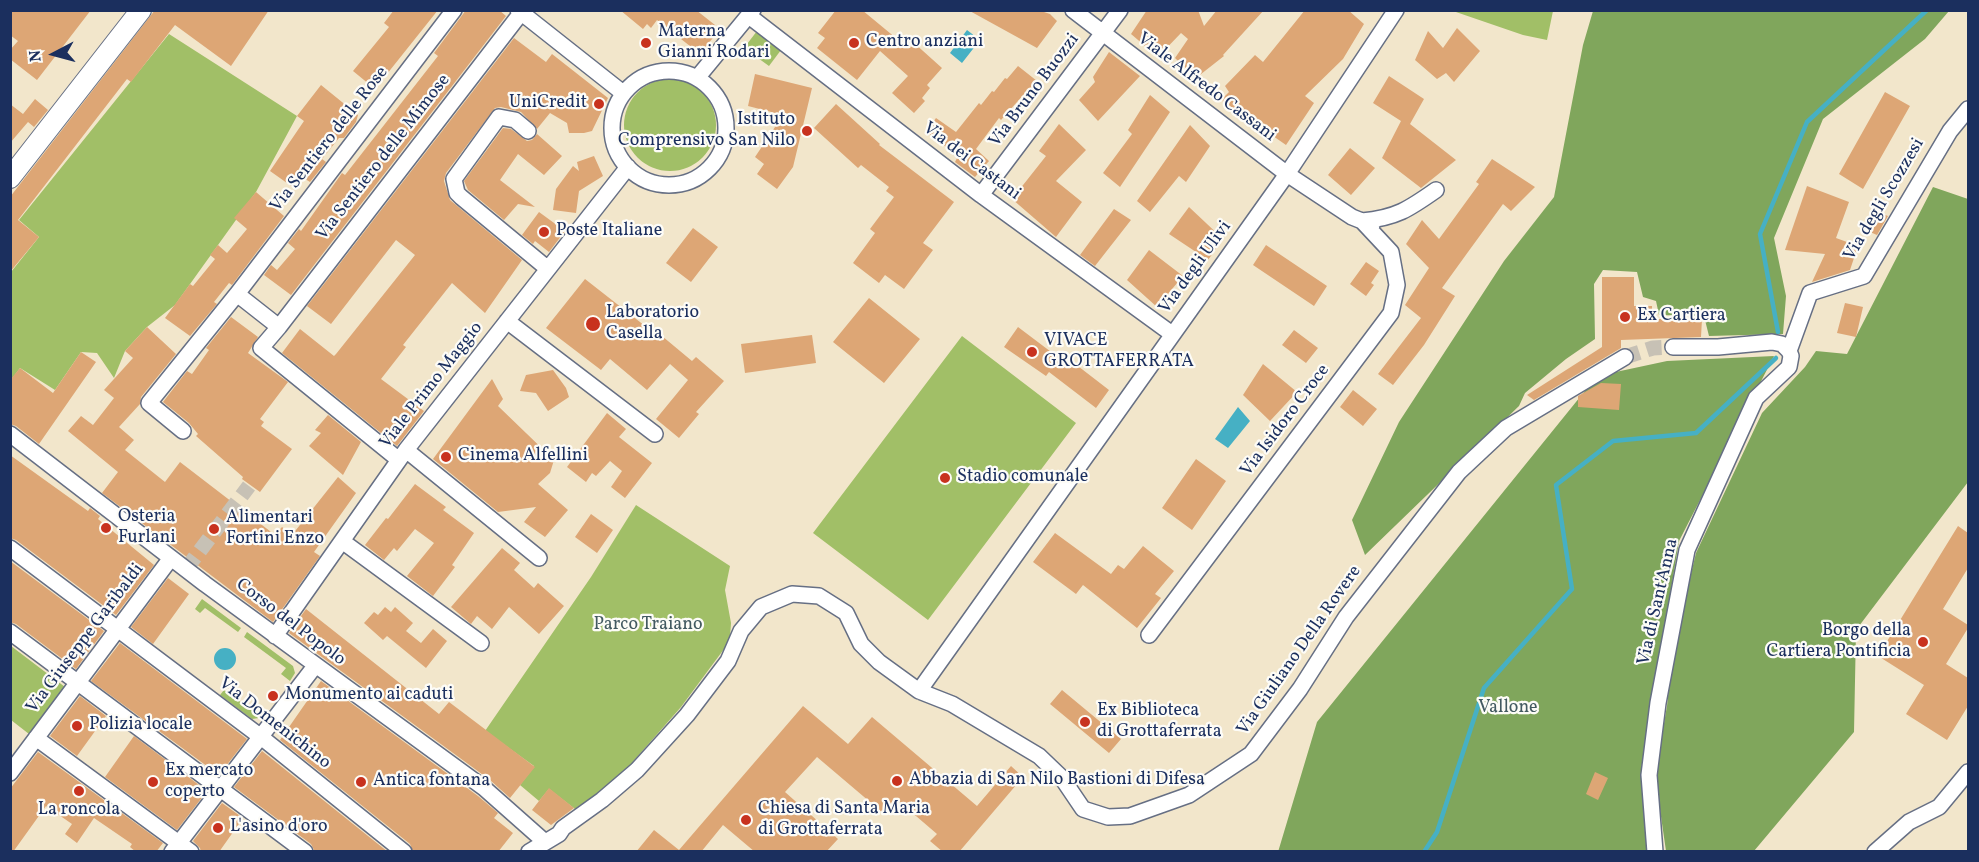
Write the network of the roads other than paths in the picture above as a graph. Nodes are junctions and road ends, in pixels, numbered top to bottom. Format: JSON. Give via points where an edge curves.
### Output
{"nodes":[{"id":1,"x":141,"y":10,"type":"edge"},
{"id":2,"x":454,"y":10,"type":"edge"},
{"id":3,"x":1073,"y":10,"type":"edge"},
{"id":4,"x":1120,"y":10,"type":"edge"},
{"id":5,"x":1396,"y":10,"type":"edge"},
{"id":6,"x":519,"y":12,"type":"edge"},
{"id":7,"x":751,"y":13,"type":"edge"},
{"id":8,"x":1102,"y":33,"type":"junction"},
{"id":9,"x":697,"y":78,"type":"junction"},
{"id":10,"x":623,"y":93,"type":"junction"},
{"id":11,"x":1968,"y":109,"type":"edge"},
{"id":12,"x":528,"y":131,"type":"dead end"},
{"id":13,"x":628,"y":167,"type":"junction"},
{"id":14,"x":1287,"y":174,"type":"junction"},
{"id":15,"x":10,"y":178,"type":"edge"},
{"id":16,"x":1436,"y":190,"type":"dead end"},
{"id":17,"x":981,"y":195,"type":"junction"},
{"id":18,"x":1368,"y":223,"type":"junction"},
{"id":19,"x":548,"y":269,"type":"junction"},
{"id":20,"x":237,"y":294,"type":"junction"},
{"id":21,"x":507,"y":321,"type":"junction"},
{"id":22,"x":279,"y":327,"type":"junction"},
{"id":23,"x":1173,"y":334,"type":"junction"},
{"id":24,"x":1673,"y":347,"type":"tunnel mouth"},
{"id":25,"x":1790,"y":351,"type":"junction"},
{"id":26,"x":1625,"y":357,"type":"tunnel mouth"},
{"id":27,"x":183,"y":431,"type":"dead end"},
{"id":28,"x":10,"y":434,"type":"edge"},
{"id":29,"x":655,"y":434,"type":"dead end"},
{"id":30,"x":402,"y":455,"type":"junction"},
{"id":31,"x":342,"y":541,"type":"junction"},
{"id":32,"x":10,"y":548,"type":"edge"},
{"id":33,"x":171,"y":558,"type":"junction"},
{"id":34,"x":539,"y":558,"type":"dead end"},
{"id":35,"x":118,"y":630,"type":"junction"},
{"id":36,"x":10,"y":632,"type":"edge"},
{"id":37,"x":1149,"y":635,"type":"dead end"},
{"id":38,"x":275,"y":636,"type":"junction"},
{"id":39,"x":481,"y":643,"type":"dead end"},
{"id":40,"x":315,"y":666,"type":"junction"},
{"id":41,"x":78,"y":684,"type":"junction"},
{"id":42,"x":919,"y":691,"type":"junction"},
{"id":43,"x":261,"y":737,"type":"junction"},
{"id":44,"x":36,"y":738,"type":"junction"},
{"id":45,"x":1968,"y":772,"type":"edge"},
{"id":46,"x":10,"y":773,"type":"edge"},
{"id":47,"x":218,"y":789,"type":"junction"},
{"id":48,"x":545,"y":842,"type":"junction"},
{"id":49,"x":180,"y":849,"type":"edge"},
{"id":50,"x":305,"y":852,"type":"edge"},
{"id":51,"x":404,"y":852,"type":"edge"},
{"id":52,"x":529,"y":852,"type":"edge"},
{"id":53,"x":1655,"y":852,"type":"edge"},
{"id":54,"x":1875,"y":852,"type":"edge"}],
"edges":[{"from":1,"to":15,"type":"main road"},
{"from":2,"to":20,"type":"street","name":"Via Sentiero delle Rose"},
{"from":3,"to":8,"type":"street","name":"Viale Alfredo Cassani"},
{"from":4,"to":8,"type":"street","name":"Via Bruno Buozzi"},
{"from":5,"to":14,"type":"street","name":"Via degli Ulivi"},
{"from":6,"to":10,"type":"street"},
{"from":6,"to":22,"type":"street","name":"Via Sentiero delle Mimose"},
{"from":7,"to":9,"type":"street"},
{"from":7,"to":17,"type":"street","name":"Via dei Castani"},
{"from":8,"to":14,"type":"street","name":"Viale Alfredo Cassani"},
{"from":8,"to":17,"type":"street","name":"Via Bruno Buozzi"},
{"from":9,"to":10,"type":"street","via":[[666,70],[649,74]]},
{"from":9,"to":13,"type":"street","via":[[717,96],[726,121],[723,147],[713,164],[698,177],[671,185],[644,179]]},
{"from":10,"to":13,"type":"street","via":[[614,111],[612,131],[617,150]]},
{"from":11,"to":25,"type":"street","name":"Via degli Scozzesi","via":[[1950,131],[1864,276],[1810,293]]},
{"from":12,"to":19,"type":"street","via":[[515,120],[499,117],[454,179],[461,197]]},
{"from":13,"to":19,"type":"street","name":"Viale Primo Maggio"},
{"from":14,"to":18,"type":"street","name":"Viale Alfredo Cassani","via":[[1352,217]]},
{"from":14,"to":23,"type":"street","name":"Via degli Ulivi"},
{"from":16,"to":18,"type":"street","via":[[1401,213]]},
{"from":17,"to":23,"type":"street","name":"Via dei Castani"},
{"from":18,"to":37,"type":"street","name":"Via Isidoro Croce","via":[[1391,252],[1397,285],[1391,314]]},
{"from":19,"to":21,"type":"street","name":"Viale Primo Maggio"},
{"from":20,"to":22,"type":"street"},
{"from":20,"to":27,"type":"street","name":"Via Sentiero delle Rose","via":[[149,403]]},
{"from":21,"to":29,"type":"street"},
{"from":21,"to":30,"type":"street","name":"Viale Primo Maggio"},
{"from":22,"to":30,"type":"street","via":[[261,348]]},
{"from":23,"to":42,"type":"street","name":"Via degli Ulivi"},
{"from":24,"to":25,"type":"street","via":[[1772,342]]},
{"from":25,"to":53,"type":"street","name":"Via di Sant'Anna","via":[[1789,367],[1756,398],[1687,550],[1659,693],[1649,775]]},
{"from":26,"to":42,"type":"street","name":"Via Giuliano Della Rovere","via":[[1506,428],[1459,472],[1346,617],[1300,689],[1251,754],[1189,795],[1130,816],[1108,817],[1083,809],[1062,778],[1039,756],[952,704]]},
{"from":28,"to":33,"type":"street","name":"Corso del Popolo"},
{"from":30,"to":31,"type":"street","name":"Viale Primo Maggio"},
{"from":30,"to":34,"type":"street"},
{"from":31,"to":38,"type":"street","name":"Viale Primo Maggio"},
{"from":31,"to":39,"type":"street"},
{"from":32,"to":35,"type":"street","name":"Via Domenichino"},
{"from":33,"to":35,"type":"street","name":"Via Giuseppe Garibaldi"},
{"from":33,"to":38,"type":"street","name":"Corso del Popolo"},
{"from":35,"to":41,"type":"street","name":"Via Giuseppe Garibaldi"},
{"from":35,"to":43,"type":"street","name":"Via Domenichino"},
{"from":36,"to":41,"type":"street"},
{"from":38,"to":40,"type":"street","name":"Corso del Popolo"},
{"from":40,"to":43,"type":"street"},
{"from":40,"to":48,"type":"street","name":"Corso del Popolo","via":[[484,788]]},
{"from":41,"to":44,"type":"street","name":"Via Giuseppe Garibaldi"},
{"from":41,"to":47,"type":"street"},
{"from":42,"to":48,"type":"street","via":[[861,644],[846,613],[837,607],[819,596],[792,594],[774,600],[752,616],[728,662],[638,770]]},
{"from":43,"to":47,"type":"street"},
{"from":43,"to":51,"type":"street","name":"Via Domenichino"},
{"from":44,"to":46,"type":"street","name":"Via Giuseppe Garibaldi"},
{"from":44,"to":49,"type":"street"},
{"from":45,"to":54,"type":"street","via":[[1939,807],[1909,822]]},
{"from":47,"to":49,"type":"street"},
{"from":47,"to":50,"type":"street"},
{"from":48,"to":52,"type":"street"}]}
